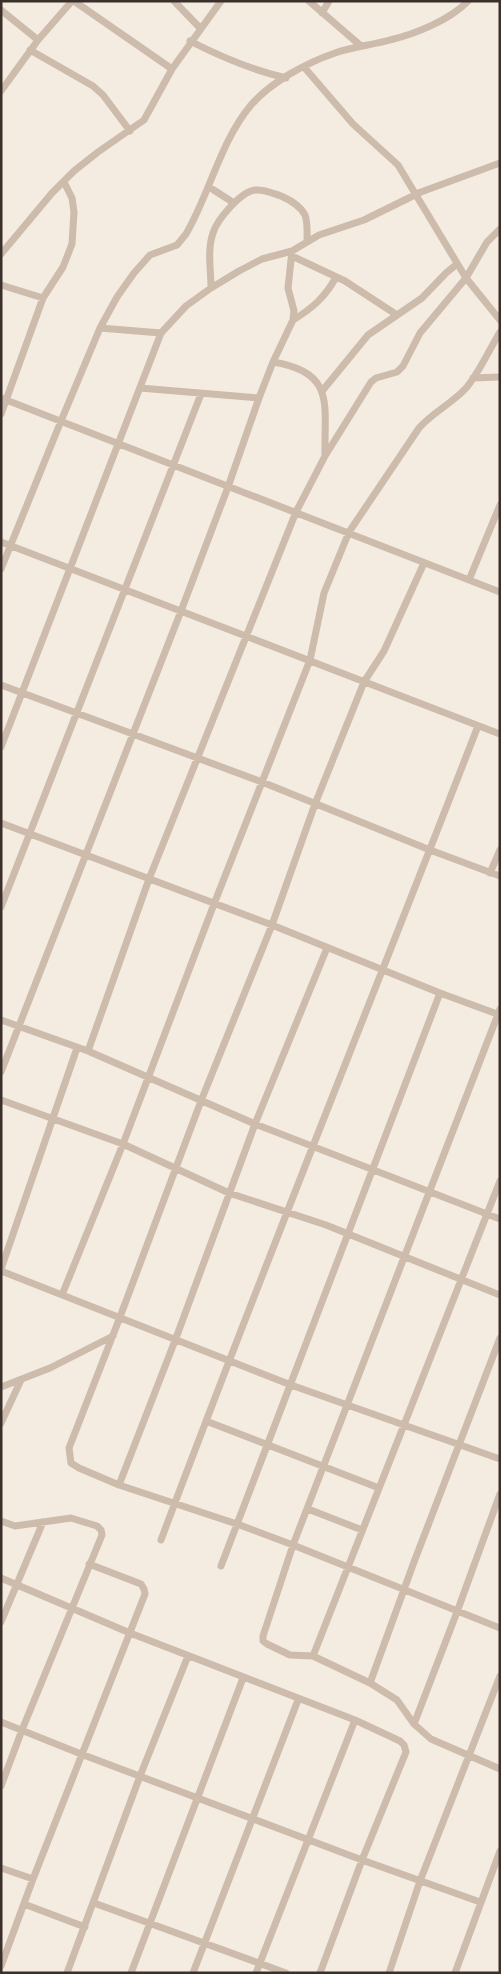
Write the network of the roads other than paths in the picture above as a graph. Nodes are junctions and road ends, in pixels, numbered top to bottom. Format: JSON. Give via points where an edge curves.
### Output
{"nodes":[{"id":1,"x":73,"y":1,"type":"edge"},
{"id":2,"x":174,"y":1,"type":"edge"},
{"id":3,"x":221,"y":1,"type":"edge"},
{"id":4,"x":309,"y":1,"type":"edge"},
{"id":5,"x":329,"y":1,"type":"edge"},
{"id":6,"x":468,"y":1,"type":"edge"},
{"id":7,"x":1,"y":10,"type":"edge"},
{"id":8,"x":322,"y":13,"type":"junction"},
{"id":9,"x":200,"y":28,"type":"junction"},
{"id":10,"x":38,"y":40,"type":"junction"},
{"id":11,"x":190,"y":41,"type":"junction"},
{"id":12,"x":361,"y":46,"type":"junction"},
{"id":13,"x":30,"y":50,"type":"junction"},
{"id":14,"x":304,"y":68,"type":"junction"},
{"id":15,"x":172,"y":69,"type":"junction"},
{"id":16,"x":286,"y":78,"type":"junction"},
{"id":17,"x":1,"y":91,"type":"edge"},
{"id":18,"x":130,"y":131,"type":"junction"},
{"id":19,"x":500,"y":163,"type":"edge"},
{"id":20,"x":64,"y":182,"type":"junction"},
{"id":21,"x":208,"y":187,"type":"junction"},
{"id":22,"x":415,"y":195,"type":"junction"},
{"id":23,"x":234,"y":204,"type":"junction"},
{"id":24,"x":500,"y":229,"type":"edge"},
{"id":25,"x":307,"y":242,"type":"junction"},
{"id":26,"x":4,"y":244,"type":"edge"},
{"id":27,"x":292,"y":253,"type":"junction"},
{"id":28,"x":1,"y":254,"type":"edge"},
{"id":29,"x":457,"y":264,"type":"junction"},
{"id":30,"x":336,"y":277,"type":"junction"},
{"id":31,"x":466,"y":278,"type":"junction"},
{"id":32,"x":1,"y":285,"type":"edge"},
{"id":33,"x":212,"y":288,"type":"junction"},
{"id":34,"x":43,"y":298,"type":"junction"},
{"id":35,"x":397,"y":315,"type":"junction"},
{"id":36,"x":293,"y":320,"type":"junction"},
{"id":37,"x":500,"y":320,"type":"edge"},
{"id":38,"x":100,"y":328,"type":"junction"},
{"id":39,"x":500,"y":332,"type":"edge"},
{"id":40,"x":161,"y":333,"type":"junction"},
{"id":41,"x":273,"y":362,"type":"junction"},
{"id":42,"x":473,"y":378,"type":"junction"},
{"id":43,"x":500,"y":378,"type":"edge"},
{"id":44,"x":140,"y":388,"type":"junction"},
{"id":45,"x":323,"y":390,"type":"junction"},
{"id":46,"x":201,"y":394,"type":"junction"},
{"id":47,"x":259,"y":398,"type":"junction"},
{"id":48,"x":4,"y":399,"type":"edge"},
{"id":49,"x":1,"y":414,"type":"edge"},
{"id":50,"x":60,"y":421,"type":"junction"},
{"id":51,"x":119,"y":443,"type":"junction"},
{"id":52,"x":325,"y":456,"type":"junction"},
{"id":53,"x":173,"y":465,"type":"junction"},
{"id":54,"x":228,"y":487,"type":"junction"},
{"id":55,"x":500,"y":505,"type":"edge"},
{"id":56,"x":296,"y":512,"type":"junction"},
{"id":57,"x":349,"y":532,"type":"junction"},
{"id":58,"x":1,"y":542,"type":"edge"},
{"id":59,"x":10,"y":546,"type":"junction"},
{"id":60,"x":424,"y":563,"type":"junction"},
{"id":61,"x":69,"y":568,"type":"junction"},
{"id":62,"x":1,"y":569,"type":"edge"},
{"id":63,"x":469,"y":580,"type":"junction"},
{"id":64,"x":126,"y":590,"type":"junction"},
{"id":65,"x":500,"y":592,"type":"edge"},
{"id":66,"x":181,"y":611,"type":"junction"},
{"id":67,"x":246,"y":635,"type":"junction"},
{"id":68,"x":310,"y":660,"type":"junction"},
{"id":69,"x":364,"y":682,"type":"junction"},
{"id":70,"x":1,"y":686,"type":"edge"},
{"id":71,"x":21,"y":693,"type":"junction"},
{"id":72,"x":76,"y":715,"type":"junction"},
{"id":73,"x":478,"y":726,"type":"junction"},
{"id":74,"x":498,"y":731,"type":"edge"},
{"id":75,"x":133,"y":734,"type":"junction"},
{"id":76,"x":1,"y":747,"type":"edge"},
{"id":77,"x":196,"y":758,"type":"junction"},
{"id":78,"x":262,"y":782,"type":"junction"},
{"id":79,"x":315,"y":804,"type":"junction"},
{"id":80,"x":1,"y":823,"type":"edge"},
{"id":81,"x":30,"y":834,"type":"junction"},
{"id":82,"x":430,"y":850,"type":"junction"},
{"id":83,"x":500,"y":850,"type":"edge"},
{"id":84,"x":86,"y":855,"type":"junction"},
{"id":85,"x":490,"y":873,"type":"junction"},
{"id":86,"x":500,"y":876,"type":"edge"},
{"id":87,"x":149,"y":879,"type":"junction"},
{"id":88,"x":214,"y":904,"type":"junction"},
{"id":89,"x":1,"y":907,"type":"edge"},
{"id":90,"x":272,"y":925,"type":"junction"},
{"id":91,"x":327,"y":948,"type":"junction"},
{"id":92,"x":384,"y":970,"type":"junction"},
{"id":93,"x":440,"y":993,"type":"junction"},
{"id":94,"x":499,"y":1013,"type":"edge"},
{"id":95,"x":1,"y":1020,"type":"edge"},
{"id":96,"x":19,"y":1027,"type":"junction"},
{"id":97,"x":77,"y":1048,"type":"junction"},
{"id":98,"x":88,"y":1051,"type":"junction"},
{"id":99,"x":1,"y":1072,"type":"edge"},
{"id":100,"x":148,"y":1077,"type":"junction"},
{"id":101,"x":1,"y":1100,"type":"edge"},
{"id":102,"x":201,"y":1101,"type":"junction"},
{"id":103,"x":53,"y":1120,"type":"junction"},
{"id":104,"x":254,"y":1124,"type":"junction"},
{"id":105,"x":123,"y":1144,"type":"junction"},
{"id":106,"x":312,"y":1147,"type":"junction"},
{"id":107,"x":176,"y":1168,"type":"junction"},
{"id":108,"x":373,"y":1171,"type":"junction"},
{"id":109,"x":500,"y":1181,"type":"edge"},
{"id":110,"x":229,"y":1193,"type":"junction"},
{"id":111,"x":430,"y":1193,"type":"junction"},
{"id":112,"x":286,"y":1213,"type":"junction"},
{"id":113,"x":488,"y":1214,"type":"junction"},
{"id":114,"x":500,"y":1219,"type":"edge"},
{"id":115,"x":349,"y":1234,"type":"junction"},
{"id":116,"x":405,"y":1257,"type":"junction"},
{"id":117,"x":1,"y":1270,"type":"edge"},
{"id":118,"x":462,"y":1280,"type":"junction"},
{"id":119,"x":62,"y":1294,"type":"junction"},
{"id":120,"x":500,"y":1295,"type":"edge"},
{"id":121,"x":120,"y":1317,"type":"junction"},
{"id":122,"x":113,"y":1336,"type":"junction"},
{"id":123,"x":176,"y":1338,"type":"junction"},
{"id":124,"x":500,"y":1338,"type":"edge"},
{"id":125,"x":229,"y":1359,"type":"junction"},
{"id":126,"x":21,"y":1380,"type":"junction"},
{"id":127,"x":291,"y":1384,"type":"junction"},
{"id":128,"x":1,"y":1387,"type":"edge"},
{"id":129,"x":346,"y":1405,"type":"junction"},
{"id":130,"x":206,"y":1421,"type":"junction"},
{"id":131,"x":1,"y":1423,"type":"edge"},
{"id":132,"x":403,"y":1425,"type":"junction"},
{"id":133,"x":268,"y":1444,"type":"junction"},
{"id":134,"x":458,"y":1445,"type":"junction"},
{"id":135,"x":500,"y":1459,"type":"edge"},
{"id":136,"x":323,"y":1465,"type":"junction"},
{"id":137,"x":119,"y":1485,"type":"junction"},
{"id":138,"x":379,"y":1488,"type":"junction"},
{"id":139,"x":500,"y":1494,"type":"edge"},
{"id":140,"x":175,"y":1503,"type":"junction"},
{"id":141,"x":308,"y":1509,"type":"junction"},
{"id":142,"x":1,"y":1521,"type":"edge"},
{"id":143,"x":43,"y":1522,"type":"junction"},
{"id":144,"x":237,"y":1524,"type":"junction"},
{"id":145,"x":362,"y":1530,"type":"junction"},
{"id":146,"x":161,"y":1540,"type":"dead end"},
{"id":147,"x":293,"y":1545,"type":"junction"},
{"id":148,"x":89,"y":1564,"type":"junction"},
{"id":149,"x":221,"y":1566,"type":"dead end"},
{"id":150,"x":348,"y":1567,"type":"junction"},
{"id":151,"x":1,"y":1578,"type":"edge"},
{"id":152,"x":16,"y":1583,"type":"junction"},
{"id":153,"x":403,"y":1591,"type":"junction"},
{"id":154,"x":71,"y":1608,"type":"junction"},
{"id":155,"x":457,"y":1612,"type":"junction"},
{"id":156,"x":1,"y":1622,"type":"edge"},
{"id":157,"x":500,"y":1628,"type":"edge"},
{"id":158,"x":130,"y":1633,"type":"junction"},
{"id":159,"x":188,"y":1656,"type":"junction"},
{"id":160,"x":313,"y":1656,"type":"junction"},
{"id":161,"x":500,"y":1676,"type":"edge"},
{"id":162,"x":243,"y":1678,"type":"junction"},
{"id":163,"x":370,"y":1683,"type":"junction"},
{"id":164,"x":298,"y":1700,"type":"junction"},
{"id":165,"x":355,"y":1720,"type":"junction"},
{"id":166,"x":1,"y":1722,"type":"edge"},
{"id":167,"x":414,"y":1724,"type":"junction"},
{"id":168,"x":22,"y":1730,"type":"junction"},
{"id":169,"x":82,"y":1754,"type":"junction"},
{"id":170,"x":469,"y":1756,"type":"junction"},
{"id":171,"x":500,"y":1769,"type":"edge"},
{"id":172,"x":140,"y":1776,"type":"junction"},
{"id":173,"x":1,"y":1786,"type":"edge"},
{"id":174,"x":198,"y":1797,"type":"junction"},
{"id":175,"x":252,"y":1818,"type":"junction"},
{"id":176,"x":308,"y":1839,"type":"junction"},
{"id":177,"x":500,"y":1851,"type":"edge"},
{"id":178,"x":362,"y":1860,"type":"junction"},
{"id":179,"x":1,"y":1868,"type":"edge"},
{"id":180,"x":33,"y":1879,"type":"junction"},
{"id":181,"x":420,"y":1881,"type":"junction"},
{"id":182,"x":480,"y":1902,"type":"junction"},
{"id":183,"x":94,"y":1903,"type":"junction"},
{"id":184,"x":24,"y":1904,"type":"junction"},
{"id":185,"x":150,"y":1923,"type":"junction"},
{"id":186,"x":85,"y":1927,"type":"junction"},
{"id":187,"x":204,"y":1942,"type":"junction"},
{"id":188,"x":260,"y":1962,"type":"junction"},
{"id":189,"x":1,"y":1966,"type":"edge"},
{"id":190,"x":67,"y":1973,"type":"edge"},
{"id":191,"x":131,"y":1973,"type":"edge"},
{"id":192,"x":193,"y":1973,"type":"edge"},
{"id":193,"x":256,"y":1973,"type":"edge"},
{"id":194,"x":286,"y":1973,"type":"edge"},
{"id":195,"x":320,"y":1973,"type":"edge"},
{"id":196,"x":389,"y":1973,"type":"edge"},
{"id":197,"x":455,"y":1973,"type":"edge"}],
"edges":[{"from":1,"to":10,"type":"street"},
{"from":1,"to":15,"type":"street"},
{"from":2,"to":9,"type":"street"},
{"from":3,"to":9,"type":"street"},
{"from":4,"to":8,"type":"street"},
{"from":5,"to":8,"type":"street"},
{"from":6,"to":12,"type":"street","via":[[436,23],[393,40]]},
{"from":7,"to":10,"type":"street"},
{"from":8,"to":12,"type":"street"},
{"from":9,"to":11,"type":"street"},
{"from":10,"to":13,"type":"street"},
{"from":11,"to":15,"type":"street"},
{"from":11,"to":16,"type":"street","via":[[221,57]]},
{"from":12,"to":14,"type":"street","via":[[335,53]]},
{"from":13,"to":17,"type":"street"},
{"from":13,"to":18,"type":"street","via":[[93,86]]},
{"from":14,"to":16,"type":"street"},
{"from":14,"to":22,"type":"street","via":[[353,124],[392,157]]},
{"from":15,"to":18,"type":"street","via":[[144,120]]},
{"from":16,"to":21,"type":"street","via":[[252,104],[239,121]]},
{"from":18,"to":20,"type":"street","via":[[98,152]]},
{"from":19,"to":22,"type":"street"},
{"from":20,"to":26,"type":"street"},
{"from":20,"to":34,"type":"street","via":[[72,198],[74,212],[72,244],[63,267]]},
{"from":21,"to":23,"type":"street"},
{"from":21,"to":38,"type":"street","via":[[186,234],[177,245],[150,255],[117,297]]},
{"from":22,"to":25,"type":"street","via":[[364,220]]},
{"from":22,"to":29,"type":"street"},
{"from":23,"to":25,"type":"street","via":[[254,190],[266,190],[291,200],[305,215]]},
{"from":23,"to":33,"type":"street","via":[[213,234],[210,246]]},
{"from":24,"to":31,"type":"street","via":[[487,242]]},
{"from":25,"to":27,"type":"street"},
{"from":26,"to":28,"type":"street"},
{"from":27,"to":30,"type":"street"},
{"from":27,"to":33,"type":"street","via":[[262,259]]},
{"from":27,"to":36,"type":"street","via":[[288,288]]},
{"from":29,"to":31,"type":"street"},
{"from":29,"to":35,"type":"street","via":[[422,298]]},
{"from":30,"to":35,"type":"street"},
{"from":30,"to":36,"type":"street","via":[[318,302]]},
{"from":31,"to":37,"type":"street"},
{"from":31,"to":52,"type":"street","via":[[420,333],[403,366],[397,372],[371,382]]},
{"from":32,"to":34,"type":"street"},
{"from":33,"to":40,"type":"street","via":[[186,306]]},
{"from":34,"to":48,"type":"street"},
{"from":35,"to":45,"type":"street","via":[[361,342]]},
{"from":36,"to":41,"type":"street"},
{"from":38,"to":40,"type":"street"},
{"from":38,"to":50,"type":"street"},
{"from":39,"to":42,"type":"street"},
{"from":40,"to":44,"type":"street"},
{"from":41,"to":45,"type":"street","via":[[305,371]]},
{"from":41,"to":47,"type":"street"},
{"from":42,"to":43,"type":"street"},
{"from":42,"to":57,"type":"street","via":[[419,428]]},
{"from":44,"to":46,"type":"street"},
{"from":44,"to":51,"type":"street"},
{"from":45,"to":52,"type":"street"},
{"from":46,"to":47,"type":"street"},
{"from":46,"to":53,"type":"street"},
{"from":47,"to":54,"type":"street"},
{"from":48,"to":49,"type":"street"},
{"from":48,"to":50,"type":"street"},
{"from":50,"to":51,"type":"street"},
{"from":50,"to":59,"type":"street"},
{"from":51,"to":53,"type":"street"},
{"from":51,"to":61,"type":"street"},
{"from":52,"to":56,"type":"street"},
{"from":53,"to":54,"type":"street"},
{"from":53,"to":64,"type":"street"},
{"from":54,"to":56,"type":"street"},
{"from":54,"to":66,"type":"street"},
{"from":55,"to":63,"type":"street"},
{"from":56,"to":57,"type":"street"},
{"from":56,"to":67,"type":"street"},
{"from":57,"to":60,"type":"street"},
{"from":57,"to":68,"type":"street","via":[[324,593]]},
{"from":58,"to":59,"type":"street"},
{"from":59,"to":61,"type":"street"},
{"from":59,"to":62,"type":"street"},
{"from":60,"to":63,"type":"street"},
{"from":60,"to":69,"type":"street","via":[[384,650]]},
{"from":61,"to":64,"type":"street"},
{"from":61,"to":71,"type":"street"},
{"from":63,"to":65,"type":"street"},
{"from":64,"to":66,"type":"street"},
{"from":64,"to":72,"type":"street"},
{"from":66,"to":67,"type":"street"},
{"from":66,"to":75,"type":"street"},
{"from":67,"to":68,"type":"street"},
{"from":67,"to":77,"type":"street"},
{"from":68,"to":69,"type":"street"},
{"from":68,"to":78,"type":"street"},
{"from":69,"to":73,"type":"street"},
{"from":69,"to":79,"type":"street"},
{"from":70,"to":71,"type":"street"},
{"from":71,"to":72,"type":"street"},
{"from":71,"to":76,"type":"street"},
{"from":72,"to":75,"type":"street"},
{"from":72,"to":81,"type":"street"},
{"from":73,"to":74,"type":"street"},
{"from":73,"to":82,"type":"street"},
{"from":75,"to":77,"type":"street"},
{"from":75,"to":84,"type":"street"},
{"from":77,"to":78,"type":"street"},
{"from":77,"to":87,"type":"street"},
{"from":78,"to":79,"type":"street"},
{"from":78,"to":88,"type":"street"},
{"from":79,"to":82,"type":"street"},
{"from":79,"to":90,"type":"street"},
{"from":80,"to":81,"type":"street"},
{"from":81,"to":84,"type":"street"},
{"from":81,"to":89,"type":"street"},
{"from":82,"to":85,"type":"street"},
{"from":82,"to":92,"type":"street"},
{"from":83,"to":85,"type":"street"},
{"from":84,"to":87,"type":"street"},
{"from":84,"to":96,"type":"street"},
{"from":85,"to":86,"type":"street"},
{"from":87,"to":88,"type":"street"},
{"from":87,"to":98,"type":"street"},
{"from":88,"to":90,"type":"street"},
{"from":88,"to":100,"type":"street"},
{"from":90,"to":91,"type":"street"},
{"from":90,"to":102,"type":"street"},
{"from":91,"to":92,"type":"street"},
{"from":91,"to":104,"type":"street"},
{"from":92,"to":93,"type":"street"},
{"from":92,"to":106,"type":"street"},
{"from":93,"to":94,"type":"street"},
{"from":93,"to":108,"type":"street"},
{"from":94,"to":111,"type":"street"},
{"from":95,"to":96,"type":"street"},
{"from":96,"to":97,"type":"street"},
{"from":96,"to":99,"type":"street"},
{"from":97,"to":98,"type":"street"},
{"from":97,"to":103,"type":"street"},
{"from":98,"to":100,"type":"street"},
{"from":100,"to":102,"type":"street"},
{"from":100,"to":105,"type":"street"},
{"from":101,"to":103,"type":"street"},
{"from":102,"to":104,"type":"street"},
{"from":102,"to":107,"type":"street"},
{"from":103,"to":105,"type":"street"},
{"from":103,"to":117,"type":"street"},
{"from":104,"to":106,"type":"street"},
{"from":104,"to":110,"type":"street"},
{"from":105,"to":107,"type":"street"},
{"from":105,"to":119,"type":"street"},
{"from":106,"to":108,"type":"street"},
{"from":106,"to":112,"type":"street"},
{"from":107,"to":110,"type":"street"},
{"from":107,"to":121,"type":"street"},
{"from":108,"to":111,"type":"street"},
{"from":108,"to":115,"type":"street"},
{"from":109,"to":113,"type":"street"},
{"from":110,"to":112,"type":"street"},
{"from":110,"to":123,"type":"street"},
{"from":111,"to":113,"type":"street"},
{"from":111,"to":116,"type":"street"},
{"from":112,"to":115,"type":"street"},
{"from":112,"to":125,"type":"street"},
{"from":113,"to":114,"type":"street"},
{"from":113,"to":118,"type":"street"},
{"from":115,"to":116,"type":"street"},
{"from":115,"to":127,"type":"street"},
{"from":116,"to":118,"type":"street"},
{"from":116,"to":129,"type":"street"},
{"from":117,"to":119,"type":"street"},
{"from":118,"to":120,"type":"street"},
{"from":118,"to":132,"type":"street"},
{"from":119,"to":121,"type":"street"},
{"from":121,"to":122,"type":"street"},
{"from":121,"to":123,"type":"street"},
{"from":122,"to":126,"type":"street"},
{"from":122,"to":137,"type":"street","via":[[69,1448],[71,1463]]},
{"from":123,"to":125,"type":"street"},
{"from":123,"to":137,"type":"street"},
{"from":124,"to":134,"type":"street"},
{"from":125,"to":127,"type":"street"},
{"from":125,"to":130,"type":"street"},
{"from":126,"to":128,"type":"street"},
{"from":126,"to":131,"type":"street"},
{"from":127,"to":129,"type":"street"},
{"from":127,"to":133,"type":"street"},
{"from":129,"to":132,"type":"street"},
{"from":129,"to":136,"type":"street"},
{"from":130,"to":133,"type":"street"},
{"from":130,"to":140,"type":"street"},
{"from":132,"to":134,"type":"street"},
{"from":132,"to":138,"type":"street"},
{"from":133,"to":136,"type":"street"},
{"from":133,"to":144,"type":"street"},
{"from":134,"to":135,"type":"street"},
{"from":134,"to":153,"type":"street"},
{"from":136,"to":138,"type":"street"},
{"from":136,"to":141,"type":"street"},
{"from":137,"to":140,"type":"street"},
{"from":138,"to":145,"type":"street"},
{"from":139,"to":155,"type":"street"},
{"from":140,"to":144,"type":"street"},
{"from":140,"to":146,"type":"street"},
{"from":141,"to":145,"type":"street"},
{"from":141,"to":147,"type":"street"},
{"from":142,"to":143,"type":"street","via":[[15,1526]]},
{"from":143,"to":148,"type":"street","via":[[71,1518],[97,1526],[102,1534]]},
{"from":143,"to":152,"type":"street"},
{"from":144,"to":147,"type":"street"},
{"from":144,"to":149,"type":"street"},
{"from":145,"to":150,"type":"street"},
{"from":147,"to":150,"type":"street"},
{"from":147,"to":160,"type":"street","via":[[263,1641],[294,1656]]},
{"from":148,"to":154,"type":"street"},
{"from":148,"to":158,"type":"street","via":[[141,1584],[144,1589]]},
{"from":150,"to":153,"type":"street"},
{"from":150,"to":160,"type":"street"},
{"from":151,"to":152,"type":"street"},
{"from":152,"to":154,"type":"street"},
{"from":152,"to":156,"type":"street"},
{"from":153,"to":155,"type":"street"},
{"from":153,"to":163,"type":"street"},
{"from":154,"to":158,"type":"street"},
{"from":154,"to":168,"type":"street"},
{"from":155,"to":157,"type":"street"},
{"from":155,"to":167,"type":"street"},
{"from":158,"to":159,"type":"street"},
{"from":158,"to":169,"type":"street"},
{"from":159,"to":162,"type":"street"},
{"from":159,"to":172,"type":"street"},
{"from":160,"to":163,"type":"street"},
{"from":161,"to":170,"type":"street"},
{"from":162,"to":164,"type":"street"},
{"from":162,"to":174,"type":"street"},
{"from":163,"to":167,"type":"street","via":[[397,1700]]},
{"from":164,"to":165,"type":"street"},
{"from":164,"to":175,"type":"street"},
{"from":165,"to":176,"type":"street"},
{"from":165,"to":178,"type":"street","via":[[400,1741],[406,1752]]},
{"from":166,"to":168,"type":"street"},
{"from":167,"to":170,"type":"street","via":[[431,1739]]},
{"from":168,"to":169,"type":"street"},
{"from":168,"to":173,"type":"street"},
{"from":169,"to":172,"type":"street"},
{"from":169,"to":180,"type":"street"},
{"from":170,"to":171,"type":"street"},
{"from":170,"to":181,"type":"street"},
{"from":172,"to":174,"type":"street"},
{"from":172,"to":183,"type":"street"},
{"from":174,"to":175,"type":"street"},
{"from":174,"to":185,"type":"street"},
{"from":175,"to":176,"type":"street"},
{"from":175,"to":187,"type":"street"},
{"from":176,"to":178,"type":"street"},
{"from":176,"to":188,"type":"street"},
{"from":177,"to":182,"type":"street"},
{"from":178,"to":181,"type":"street"},
{"from":178,"to":195,"type":"street"},
{"from":179,"to":180,"type":"street"},
{"from":180,"to":184,"type":"street"},
{"from":181,"to":182,"type":"street"},
{"from":181,"to":196,"type":"street"},
{"from":182,"to":197,"type":"street"},
{"from":183,"to":185,"type":"street"},
{"from":183,"to":186,"type":"street"},
{"from":184,"to":186,"type":"street"},
{"from":184,"to":189,"type":"street"},
{"from":185,"to":187,"type":"street"},
{"from":185,"to":191,"type":"street"},
{"from":186,"to":190,"type":"street"},
{"from":187,"to":188,"type":"street"},
{"from":187,"to":192,"type":"street"},
{"from":188,"to":193,"type":"street"},
{"from":188,"to":194,"type":"street"}]}
